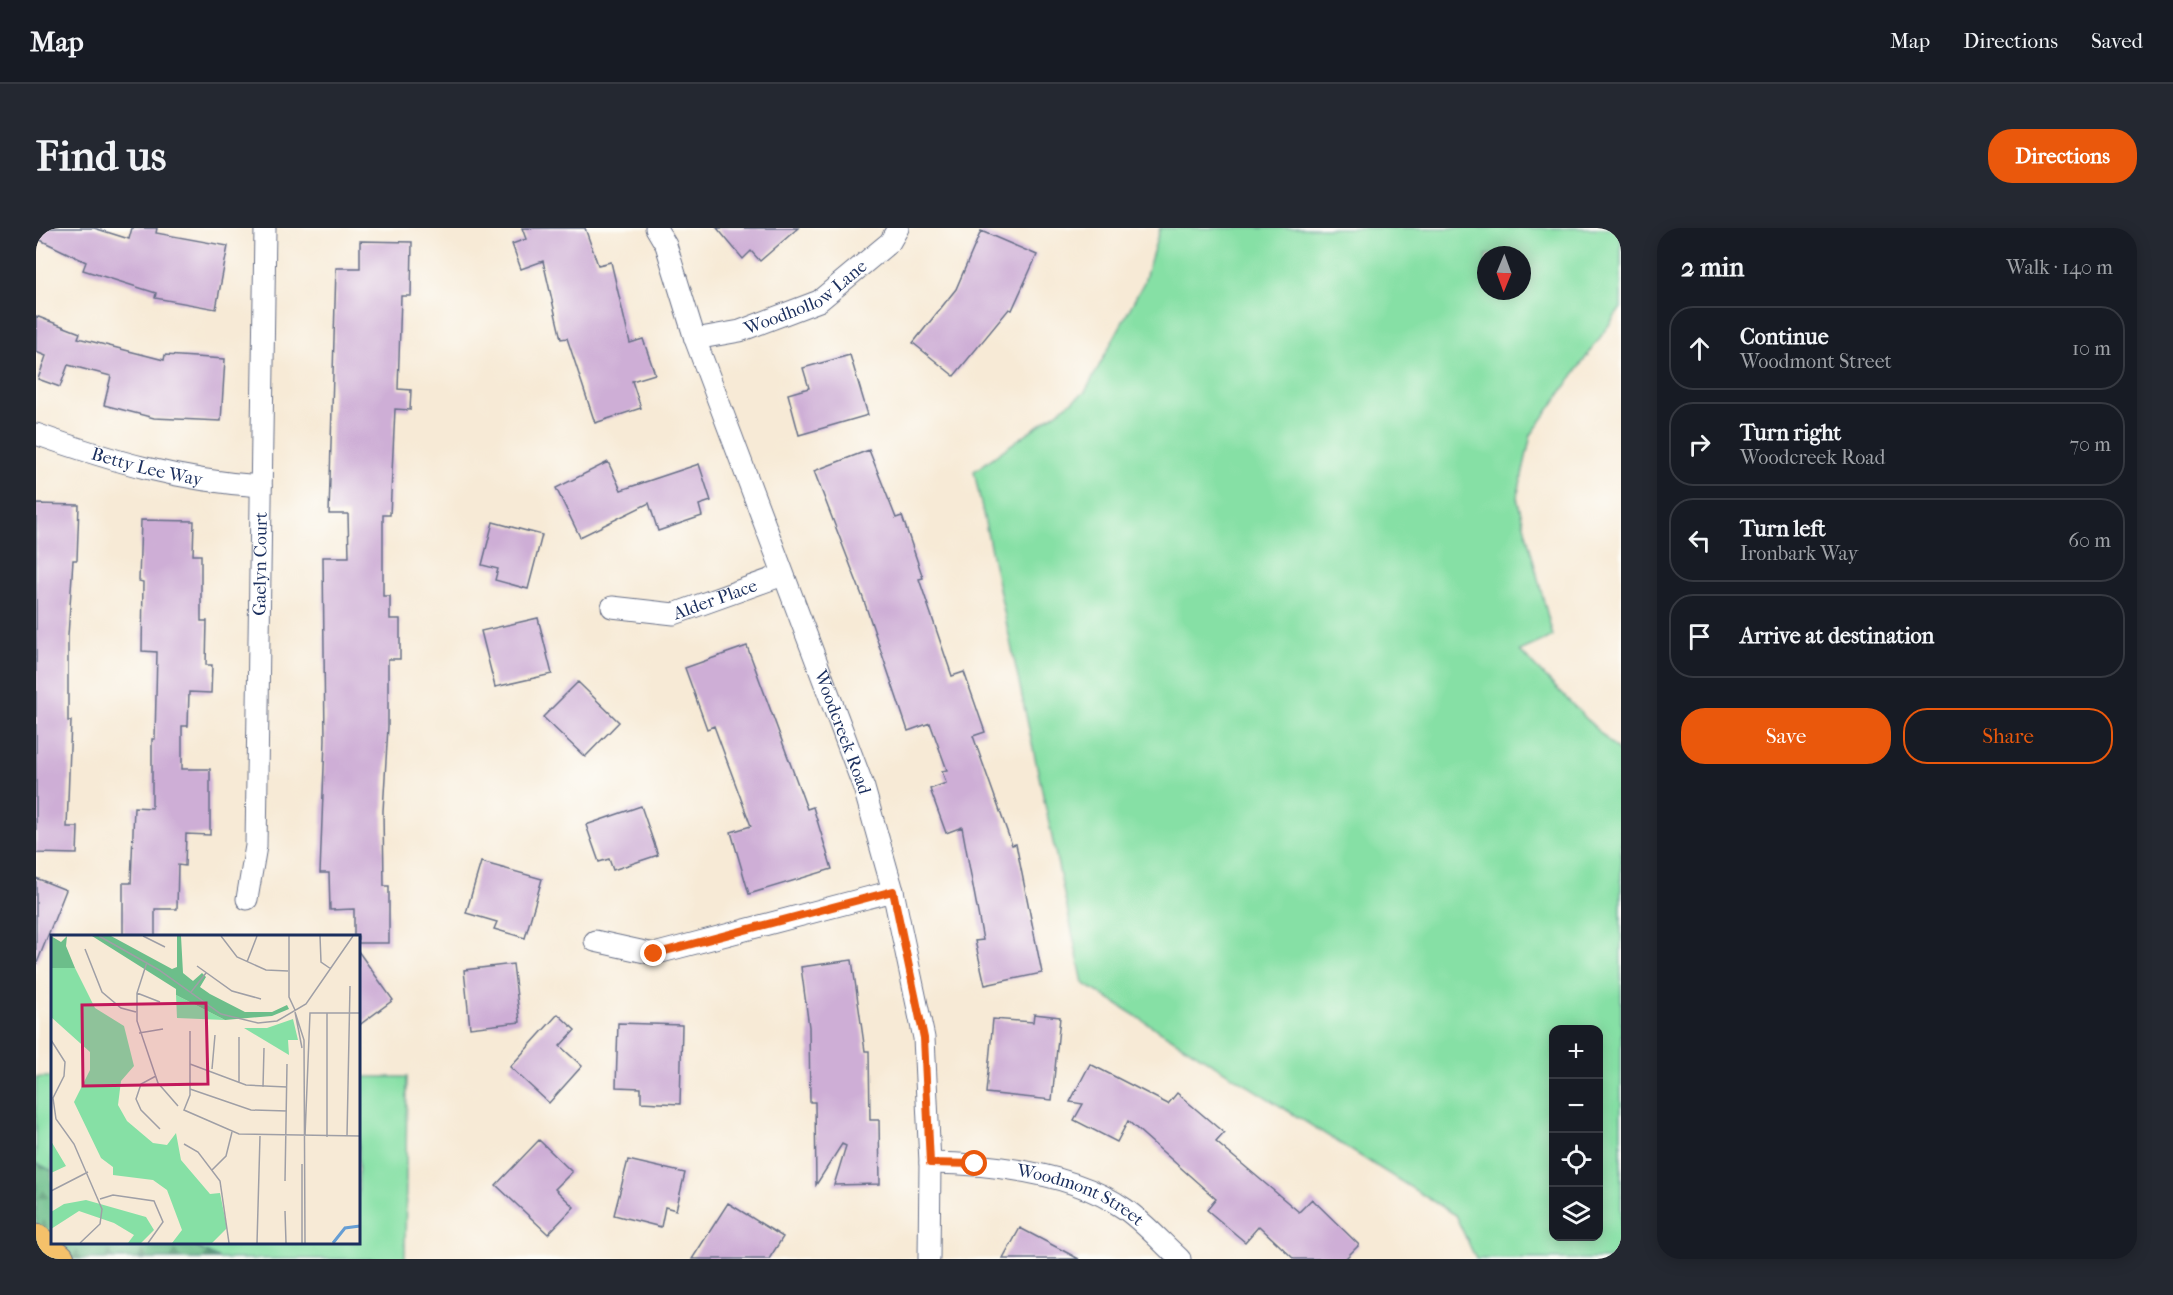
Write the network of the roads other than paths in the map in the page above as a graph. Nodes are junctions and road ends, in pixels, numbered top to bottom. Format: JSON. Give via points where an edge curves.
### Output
{"nodes":[{"id":1,"x":265,"y":228,"type":"edge"},
{"id":2,"x":656,"y":228,"type":"edge"},
{"id":3,"x":898,"y":228,"type":"edge"},
{"id":4,"x":695,"y":339,"type":"junction"},
{"id":5,"x":36,"y":434,"type":"edge"},
{"id":6,"x":261,"y":486,"type":"junction"},
{"id":7,"x":783,"y":575,"type":"junction"},
{"id":8,"x":612,"y":607,"type":"dead end"},
{"id":9,"x":893,"y":891,"type":"junction"},
{"id":10,"x":247,"y":899,"type":"dead end"},
{"id":11,"x":595,"y":941,"type":"dead end"},
{"id":12,"x":930,"y":1163,"type":"junction"},
{"id":13,"x":36,"y":1241,"type":"edge"},
{"id":14,"x":58,"y":1259,"type":"edge"},
{"id":15,"x":929,"y":1259,"type":"edge"},
{"id":16,"x":1179,"y":1259,"type":"edge"}],
"edges":[{"from":1,"to":6,"type":"street","name":"Gaelyn Court"},
{"from":2,"to":4,"type":"street","name":"Woodcreek Road","via":[[666,245]]},
{"from":3,"to":4,"type":"street","name":"Woodhollow Lane","via":[[890,242],[819,301],[740,331]]},
{"from":4,"to":7,"type":"street","name":"Woodcreek Road"},
{"from":5,"to":6,"type":"street","name":"Betty Lee Way","via":[[112,462],[219,483]]},
{"from":6,"to":10,"type":"street","name":"Gaelyn Court","via":[[256,846]]},
{"from":7,"to":8,"type":"street","name":"Alder Place","via":[[674,614]]},
{"from":7,"to":9,"type":"street","name":"Woodcreek Road","via":[[864,788]]},
{"from":9,"to":11,"type":"street","via":[[654,954]]},
{"from":9,"to":12,"type":"street","name":"Woodcreek Road","via":[[924,1038]]},
{"from":12,"to":15,"type":"street","name":"Woodcreek Road"},
{"from":12,"to":16,"type":"street","name":"Woodmont Street","via":[[975,1164],[1078,1184],[1125,1209]]},
{"from":13,"to":14,"type":"main road"}]}
